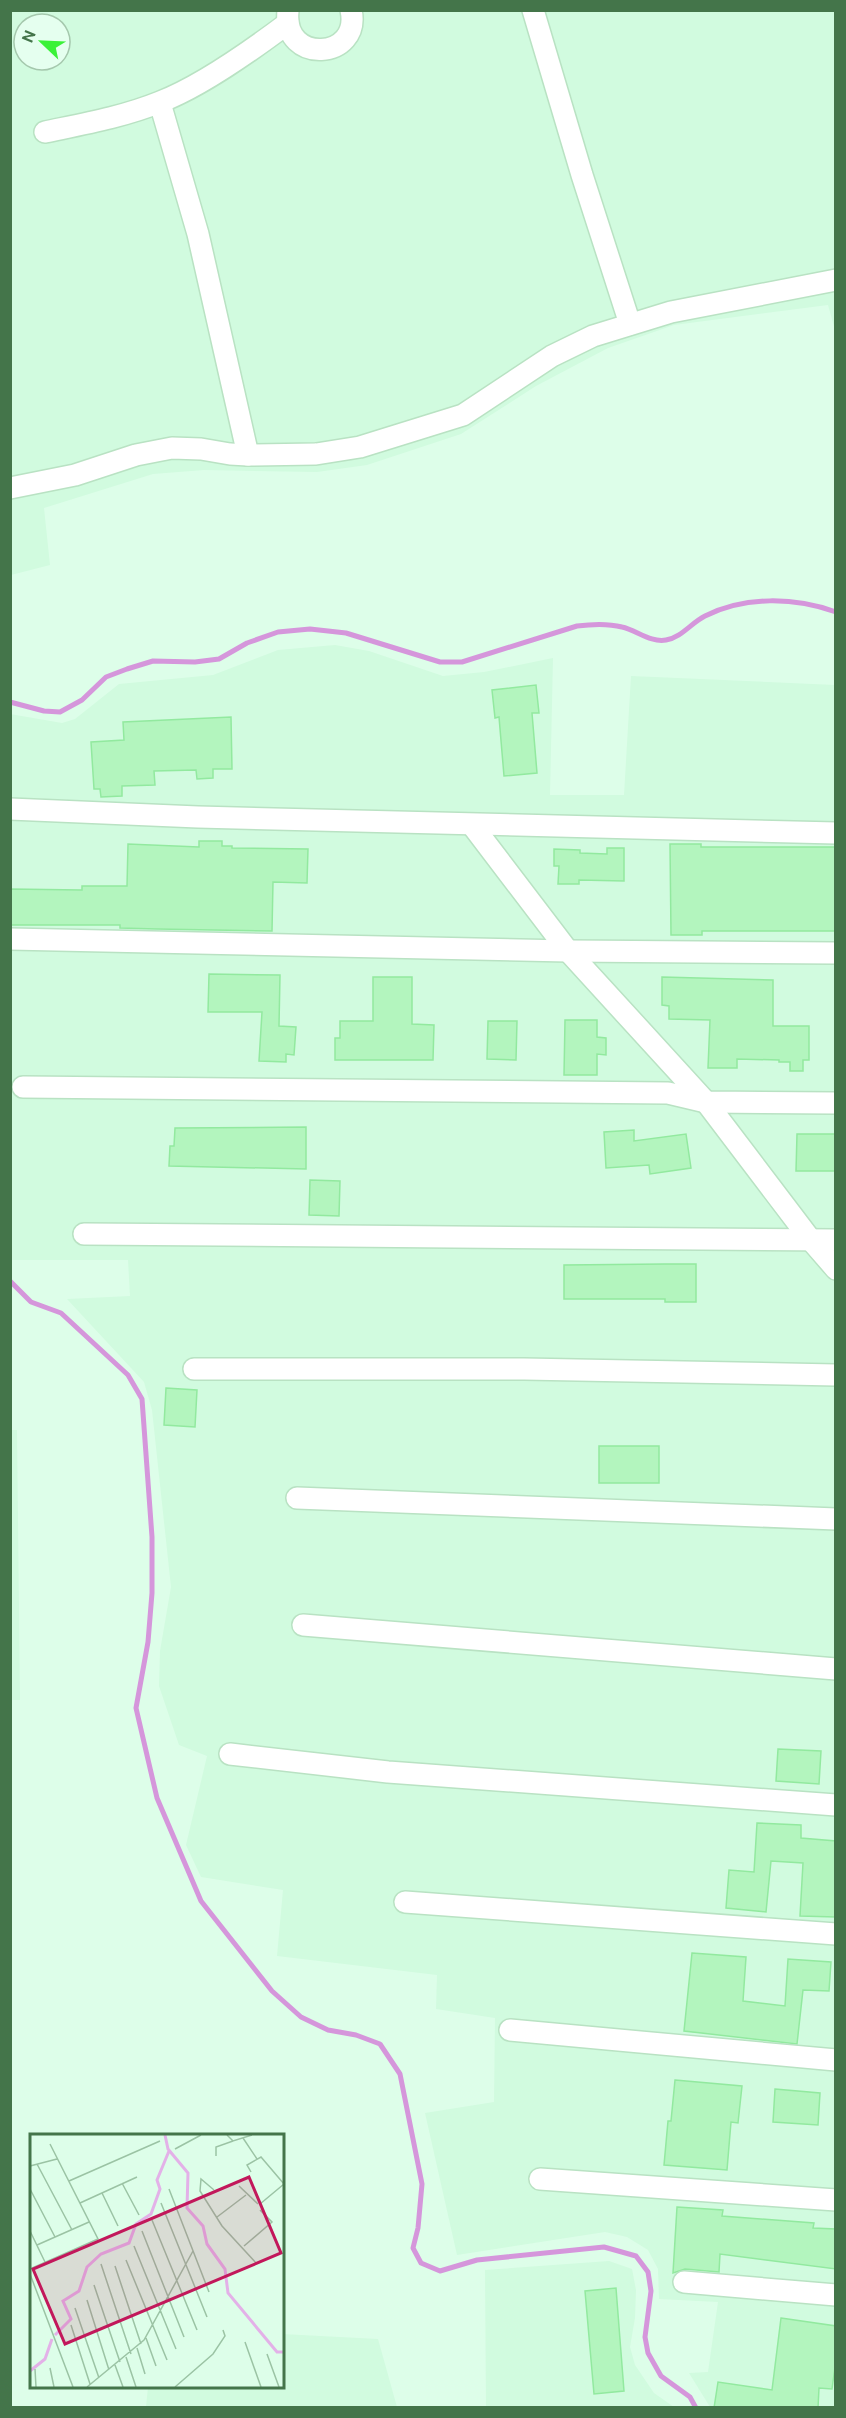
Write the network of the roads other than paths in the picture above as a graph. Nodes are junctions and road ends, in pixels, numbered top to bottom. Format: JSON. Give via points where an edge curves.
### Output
{"nodes":[{"id":1,"x":369,"y":10,"type":"edge"},
{"id":2,"x":534,"y":10,"type":"edge"},
{"id":3,"x":288,"y":17,"type":"edge"},
{"id":4,"x":352,"y":18,"type":"edge"},
{"id":5,"x":256,"y":47,"type":"junction"},
{"id":6,"x":304,"y":47,"type":"junction"},
{"id":7,"x":160,"y":103,"type":"junction"},
{"id":8,"x":45,"y":132,"type":"dead end"},
{"id":9,"x":836,"y":280,"type":"edge"},
{"id":10,"x":630,"y":324,"type":"junction"},
{"id":11,"x":248,"y":455,"type":"junction"},
{"id":12,"x":10,"y":488,"type":"edge"},
{"id":13,"x":10,"y":809,"type":"edge"},
{"id":14,"x":472,"y":825,"type":"junction"},
{"id":15,"x":836,"y":833,"type":"edge"},
{"id":16,"x":10,"y":939,"type":"edge"},
{"id":17,"x":568,"y":951,"type":"junction"},
{"id":18,"x":836,"y":953,"type":"edge"},
{"id":19,"x":23,"y":1087,"type":"dead end"},
{"id":20,"x":706,"y":1102,"type":"junction"},
{"id":21,"x":836,"y":1103,"type":"edge"},
{"id":22,"x":84,"y":1234,"type":"dead end"},
{"id":23,"x":810,"y":1239,"type":"junction"},
{"id":24,"x":836,"y":1240,"type":"edge"},
{"id":25,"x":836,"y":1269,"type":"edge"},
{"id":26,"x":194,"y":1369,"type":"dead end"},
{"id":27,"x":836,"y":1375,"type":"edge"},
{"id":28,"x":297,"y":1498,"type":"dead end"},
{"id":29,"x":836,"y":1519,"type":"edge"},
{"id":30,"x":303,"y":1625,"type":"dead end"},
{"id":31,"x":836,"y":1669,"type":"edge"},
{"id":32,"x":230,"y":1754,"type":"dead end"},
{"id":33,"x":836,"y":1805,"type":"edge"},
{"id":34,"x":405,"y":1902,"type":"dead end"},
{"id":35,"x":836,"y":1934,"type":"edge"},
{"id":36,"x":510,"y":2030,"type":"dead end"},
{"id":37,"x":836,"y":2060,"type":"edge"},
{"id":38,"x":540,"y":2179,"type":"dead end"},
{"id":39,"x":836,"y":2200,"type":"edge"},
{"id":40,"x":684,"y":2282,"type":"dead end"},
{"id":41,"x":836,"y":2295,"type":"edge"}],
"edges":[{"from":1,"to":4,"type":"street"},
{"from":2,"to":10,"type":"street"},
{"from":3,"to":5,"type":"street"},
{"from":3,"to":6,"type":"street","via":[[296,40]]},
{"from":4,"to":6,"type":"street","via":[[342,43],[323,51]]},
{"from":5,"to":6,"type":"street"},
{"from":5,"to":7,"type":"street"},
{"from":7,"to":8,"type":"street"},
{"from":7,"to":11,"type":"street","via":[[198,234]]},
{"from":9,"to":10,"type":"street","via":[[671,312]]},
{"from":10,"to":11,"type":"street","via":[[552,356],[463,415],[360,447],[316,454]]},
{"from":11,"to":12,"type":"street","via":[[172,448]]},
{"from":13,"to":14,"type":"street"},
{"from":14,"to":15,"type":"street"},
{"from":14,"to":17,"type":"street"},
{"from":16,"to":17,"type":"street"},
{"from":17,"to":18,"type":"street"},
{"from":17,"to":20,"type":"street"},
{"from":19,"to":20,"type":"street","via":[[668,1093]]},
{"from":20,"to":21,"type":"street"},
{"from":20,"to":23,"type":"street"},
{"from":22,"to":23,"type":"street"},
{"from":23,"to":24,"type":"street"},
{"from":23,"to":25,"type":"street"},
{"from":26,"to":27,"type":"street","via":[[524,1369]]},
{"from":28,"to":29,"type":"street"},
{"from":30,"to":31,"type":"street"},
{"from":32,"to":33,"type":"street","via":[[388,1772]]},
{"from":34,"to":35,"type":"street"},
{"from":36,"to":37,"type":"street"},
{"from":38,"to":39,"type":"street"},
{"from":40,"to":41,"type":"street"}]}
